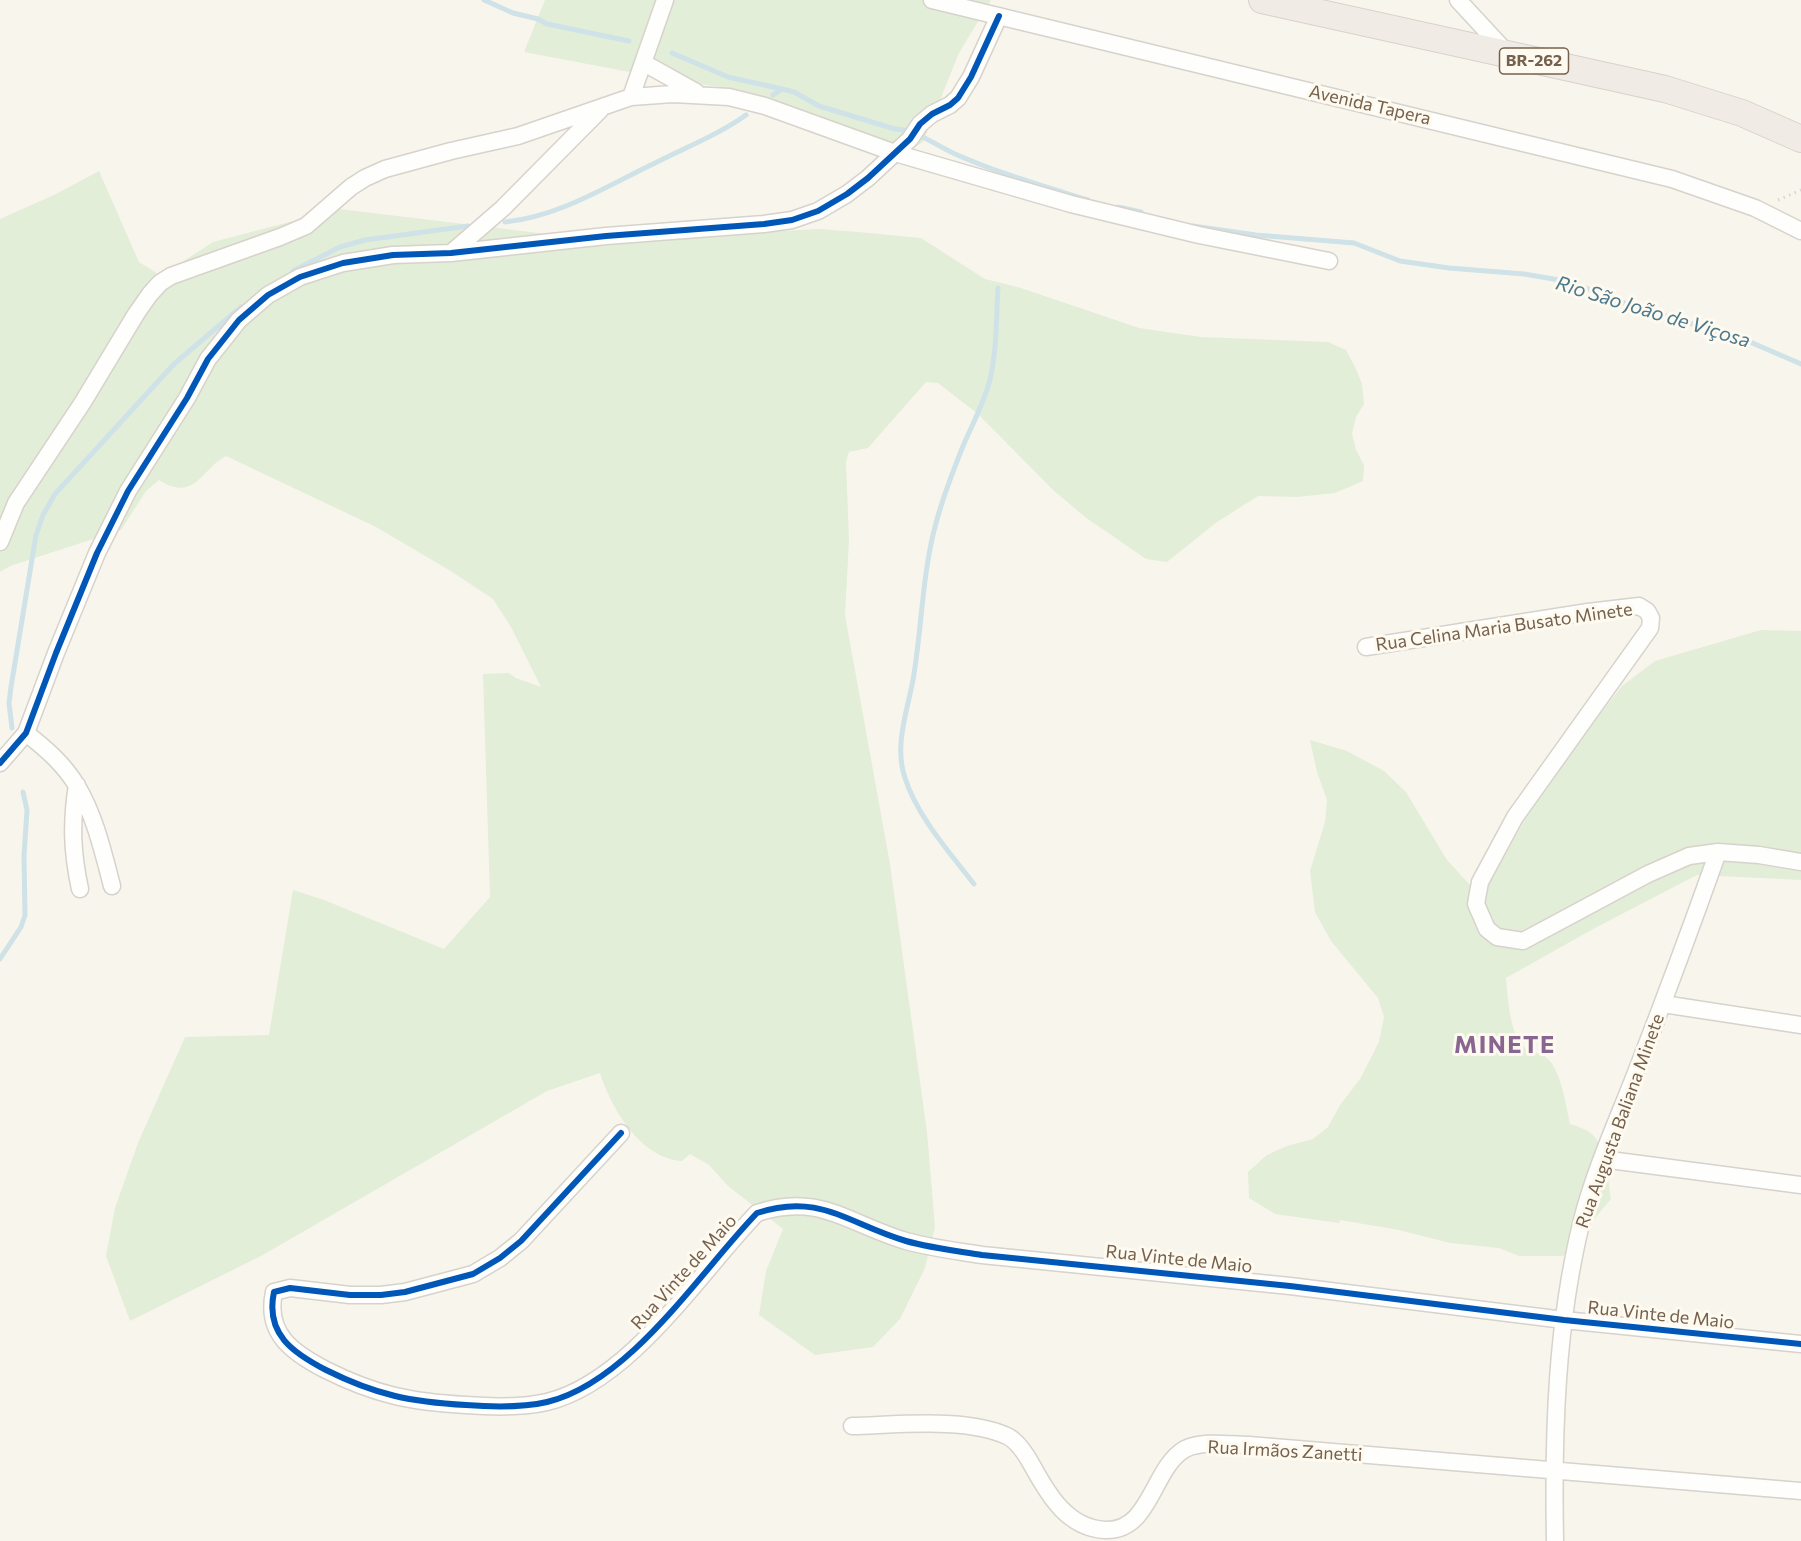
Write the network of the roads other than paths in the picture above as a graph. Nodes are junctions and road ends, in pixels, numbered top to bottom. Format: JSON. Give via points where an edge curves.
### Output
{"nodes":[{"id":1,"x":665,"y":0,"type":"edge"},
{"id":2,"x":932,"y":0,"type":"edge"},
{"id":3,"x":1262,"y":0,"type":"edge"},
{"id":4,"x":1458,"y":0,"type":"edge"},
{"id":5,"x":999,"y":16,"type":"junction"},
{"id":6,"x":1509,"y":55,"type":"junction"},
{"id":7,"x":644,"y":63,"type":"junction"},
{"id":8,"x":699,"y":94,"type":"junction"},
{"id":9,"x":631,"y":97,"type":"junction"},
{"id":10,"x":603,"y":107,"type":"junction"},
{"id":11,"x":1801,"y":139,"type":"edge"},
{"id":12,"x":895,"y":153,"type":"junction"},
{"id":13,"x":1801,"y":231,"type":"edge"},
{"id":14,"x":451,"y":254,"type":"junction"},
{"id":15,"x":1329,"y":261,"type":"dead end"},
{"id":16,"x":0,"y":542,"type":"edge"},
{"id":17,"x":1366,"y":647,"type":"dead end"},
{"id":18,"x":26,"y":733,"type":"junction"},
{"id":19,"x":0,"y":763,"type":"edge"},
{"id":20,"x":77,"y":785,"type":"junction"},
{"id":21,"x":1718,"y":852,"type":"junction"},
{"id":22,"x":1801,"y":862,"type":"edge"},
{"id":23,"x":112,"y":886,"type":"dead end"},
{"id":24,"x":80,"y":889,"type":"dead end"},
{"id":25,"x":1663,"y":1004,"type":"junction"},
{"id":26,"x":1801,"y":1025,"type":"edge"},
{"id":27,"x":621,"y":1133,"type":"dead end"},
{"id":28,"x":1602,"y":1159,"type":"junction"},
{"id":29,"x":1801,"y":1185,"type":"edge"},
{"id":30,"x":1564,"y":1320,"type":"junction"},
{"id":31,"x":1801,"y":1344,"type":"edge"},
{"id":32,"x":852,"y":1426,"type":"dead end"},
{"id":33,"x":1554,"y":1471,"type":"junction"},
{"id":34,"x":1801,"y":1491,"type":"edge"},
{"id":35,"x":1555,"y":1541,"type":"edge"}],
"edges":[{"from":1,"to":7,"type":"street"},
{"from":2,"to":5,"type":"street","name":"Avenida Tapera"},
{"from":3,"to":6,"type":"highway","number":"BR-262"},
{"from":4,"to":6,"type":"street"},
{"from":5,"to":12,"type":"street","via":[[958,98],[920,124]]},
{"from":5,"to":13,"type":"street","name":"Avenida Tapera","via":[[1672,179],[1755,208]]},
{"from":6,"to":11,"type":"highway","number":"BR-262","via":[[1707,100]]},
{"from":7,"to":8,"type":"street"},
{"from":7,"to":9,"type":"street"},
{"from":8,"to":9,"type":"street"},
{"from":8,"to":12,"type":"street","via":[[765,106]]},
{"from":9,"to":10,"type":"street"},
{"from":10,"to":14,"type":"street"},
{"from":10,"to":16,"type":"street","via":[[518,136],[385,169],[351,187],[306,226],[160,283],[136,314],[16,502]]},
{"from":12,"to":14,"type":"street","via":[[847,194],[792,220]]},
{"from":12,"to":15,"type":"street","via":[[1126,218]]},
{"from":14,"to":18,"type":"street","via":[[393,255],[344,263],[292,281],[239,320],[208,359],[112,521],[73,609]]},
{"from":17,"to":21,"type":"street","name":"Rua Celina Maria Busato Minete","via":[[1640,606],[1651,618],[1650,627],[1515,817],[1480,882],[1476,904],[1487,929],[1497,937],[1523,941],[1648,874],[1689,856]]},
{"from":18,"to":19,"type":"street"},
{"from":18,"to":20,"type":"street","via":[[49,751]]},
{"from":20,"to":23,"type":"street","via":[[98,835]]},
{"from":20,"to":24,"type":"street","via":[[72,846]]},
{"from":21,"to":22,"type":"street","name":"Rua Celina Maria Busato Minete"},
{"from":21,"to":25,"type":"street","name":"Rua Augusta Baliana Minete"},
{"from":25,"to":26,"type":"street"},
{"from":25,"to":28,"type":"street","name":"Rua Augusta Baliana Minete"},
{"from":27,"to":30,"type":"street","name":"Rua Vinte de Maio","via":[[521,1241],[473,1274],[381,1295],[291,1288],[274,1292],[272,1313],[283,1342],[309,1361],[347,1380],[403,1399],[496,1407],[547,1401],[583,1388],[638,1347],[757,1214],[802,1205],[820,1207],[906,1241],[982,1255],[1290,1286]]},
{"from":28,"to":29,"type":"street"},
{"from":28,"to":30,"type":"street","name":"Rua Augusta Baliana Minete","via":[[1583,1216]]},
{"from":30,"to":31,"type":"street","name":"Rua Vinte de Maio"},
{"from":30,"to":33,"type":"street","name":"Rua Augusta Baliana Minete"},
{"from":32,"to":33,"type":"street","name":"Rua Irmãos Zanetti","via":[[956,1425],[1009,1436],[1025,1453],[1053,1501],[1086,1526],[1106,1530],[1124,1527],[1138,1516],[1176,1456],[1187,1448],[1211,1444]]},
{"from":33,"to":34,"type":"street","name":"Rua Irmãos Zanetti"},
{"from":33,"to":35,"type":"street","name":"Rua Augusta Baliana Minete"}]}
